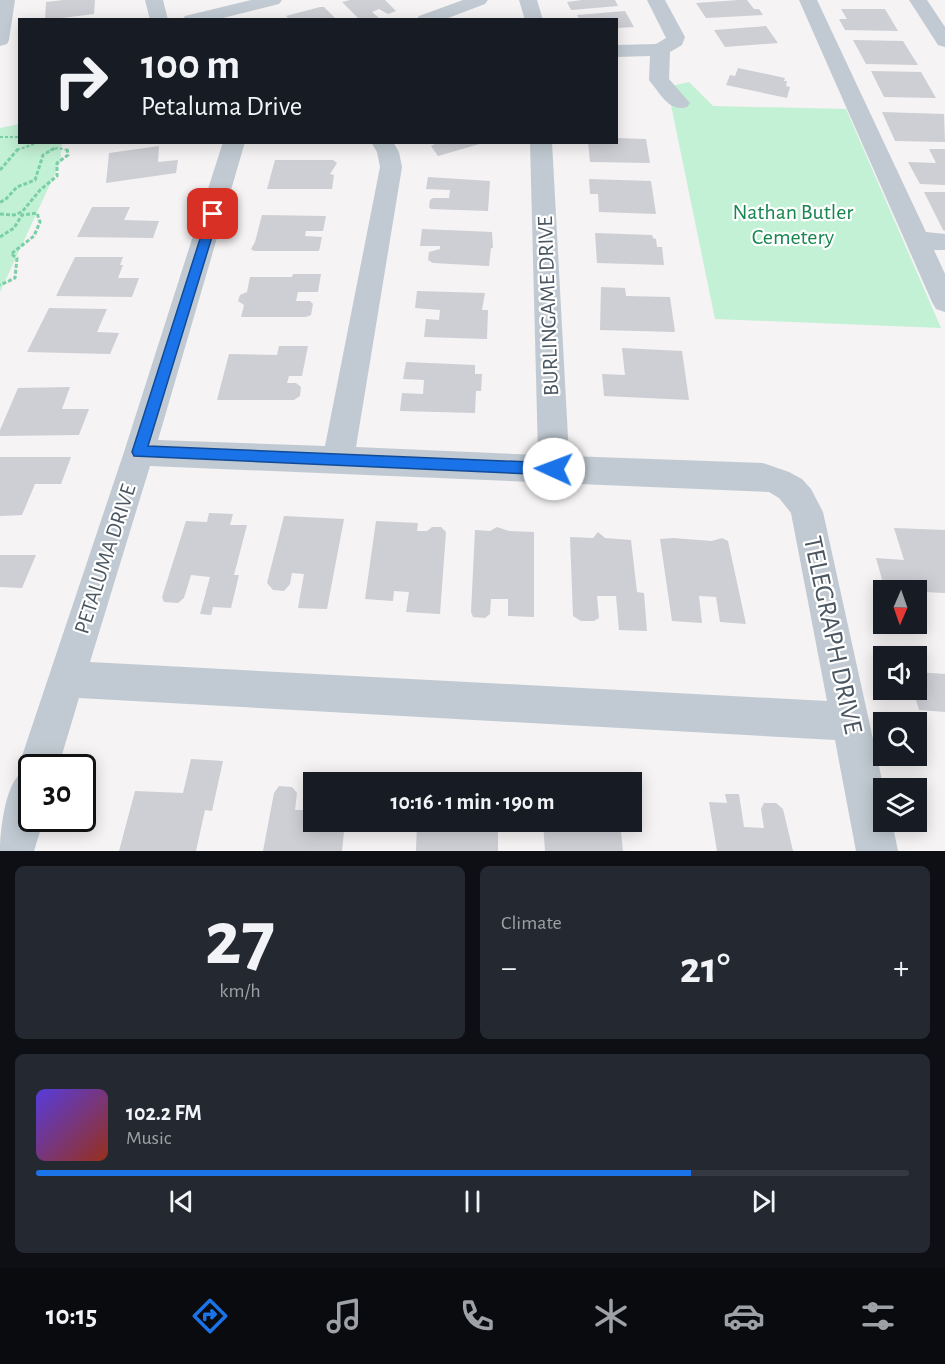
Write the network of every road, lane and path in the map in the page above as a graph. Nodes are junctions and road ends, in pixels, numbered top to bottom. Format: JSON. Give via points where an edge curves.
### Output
{"nodes":[{"id":1,"x":6,"y":0,"type":"edge"},
{"id":2,"x":154,"y":0,"type":"edge"},
{"id":3,"x":273,"y":0,"type":"edge"},
{"id":4,"x":479,"y":0,"type":"edge"},
{"id":5,"x":528,"y":0,"type":"edge"},
{"id":6,"x":656,"y":0,"type":"edge"},
{"id":7,"x":808,"y":0,"type":"edge"},
{"id":8,"x":918,"y":0,"type":"edge"},
{"id":9,"x":242,"y":9,"type":"edge"},
{"id":10,"x":158,"y":18,"type":"edge"},
{"id":11,"x":200,"y":18,"type":"edge"},
{"id":12,"x":430,"y":18,"type":"edge"},
{"id":13,"x":533,"y":18,"type":"edge"},
{"id":14,"x":0,"y":40,"type":"edge"},
{"id":15,"x":945,"y":41,"type":"edge"},
{"id":16,"x":18,"y":46,"type":"edge"},
{"id":17,"x":666,"y":47,"type":"junction"},
{"id":18,"x":0,"y":49,"type":"edge"},
{"id":19,"x":618,"y":51,"type":"edge"},
{"id":20,"x":680,"y":103,"type":"dead end"},
{"id":21,"x":0,"y":137,"type":"edge"},
{"id":22,"x":18,"y":138,"type":"edge"},
{"id":23,"x":33,"y":144,"type":"edge"},
{"id":24,"x":233,"y":144,"type":"edge"},
{"id":25,"x":383,"y":144,"type":"edge"},
{"id":26,"x":542,"y":144,"type":"edge"},
{"id":27,"x":0,"y":170,"type":"edge"},
{"id":28,"x":0,"y":202,"type":"edge"},
{"id":29,"x":0,"y":214,"type":"edge"},
{"id":30,"x":0,"y":237,"type":"edge"},
{"id":31,"x":917,"y":240,"type":"junction"},
{"id":32,"x":945,"y":242,"type":"edge"},
{"id":33,"x":0,"y":285,"type":"edge"},
{"id":34,"x":945,"y":302,"type":"edge"},
{"id":35,"x":139,"y":452,"type":"junction"},
{"id":36,"x":338,"y":460,"type":"junction"},
{"id":37,"x":554,"y":469,"type":"junction"},
{"id":38,"x":67,"y":679,"type":"junction"},
{"id":39,"x":850,"y":722,"type":"junction"},
{"id":40,"x":43,"y":754,"type":"edge"},
{"id":41,"x":19,"y":832,"type":"edge"},
{"id":42,"x":13,"y":851,"type":"edge"},
{"id":43,"x":877,"y":851,"type":"edge"}],
"edges":[{"from":1,"to":14,"type":"street"},
{"from":2,"to":10,"type":"street"},
{"from":3,"to":9,"type":"street"},
{"from":4,"to":12,"type":"street"},
{"from":5,"to":13,"type":"street"},
{"from":6,"to":17,"type":"street","via":[[676,37]]},
{"from":7,"to":31,"type":"street"},
{"from":8,"to":15,"type":"street"},
{"from":9,"to":11,"type":"street"},
{"from":16,"to":18,"type":"street"},
{"from":17,"to":19,"type":"street"},
{"from":17,"to":20,"type":"street","via":[[659,80]]},
{"from":21,"to":22,"type":"path"},
{"from":23,"to":27,"type":"path","via":[[8,155]]},
{"from":24,"to":35,"type":"street","name":"PETALUMA DRIVE"},
{"from":25,"to":36,"type":"street","via":[[392,167]]},
{"from":26,"to":37,"type":"street","name":"BURLINGAME DRIVE"},
{"from":28,"to":29,"type":"path","via":[[17,187],[35,180],[45,151],[67,148],[68,155],[57,163],[57,176],[34,196],[27,209],[12,216]]},
{"from":30,"to":33,"type":"path","via":[[19,224],[22,215],[37,213],[40,222],[34,236],[11,254],[17,258],[15,278]]},
{"from":31,"to":32,"type":"street"},
{"from":31,"to":34,"type":"street"},
{"from":35,"to":36,"type":"street"},
{"from":35,"to":38,"type":"street","name":"PETALUMA DRIVE"},
{"from":36,"to":37,"type":"street"},
{"from":37,"to":39,"type":"street","name":"TELEGRAPH DRIVE","via":[[763,477],[775,479],[796,493],[807,512]]},
{"from":38,"to":39,"type":"street"},
{"from":38,"to":40,"type":"street","name":"PETALUMA DRIVE"},
{"from":39,"to":43,"type":"street","name":"TELEGRAPH DRIVE"},
{"from":41,"to":42,"type":"street"}]}
